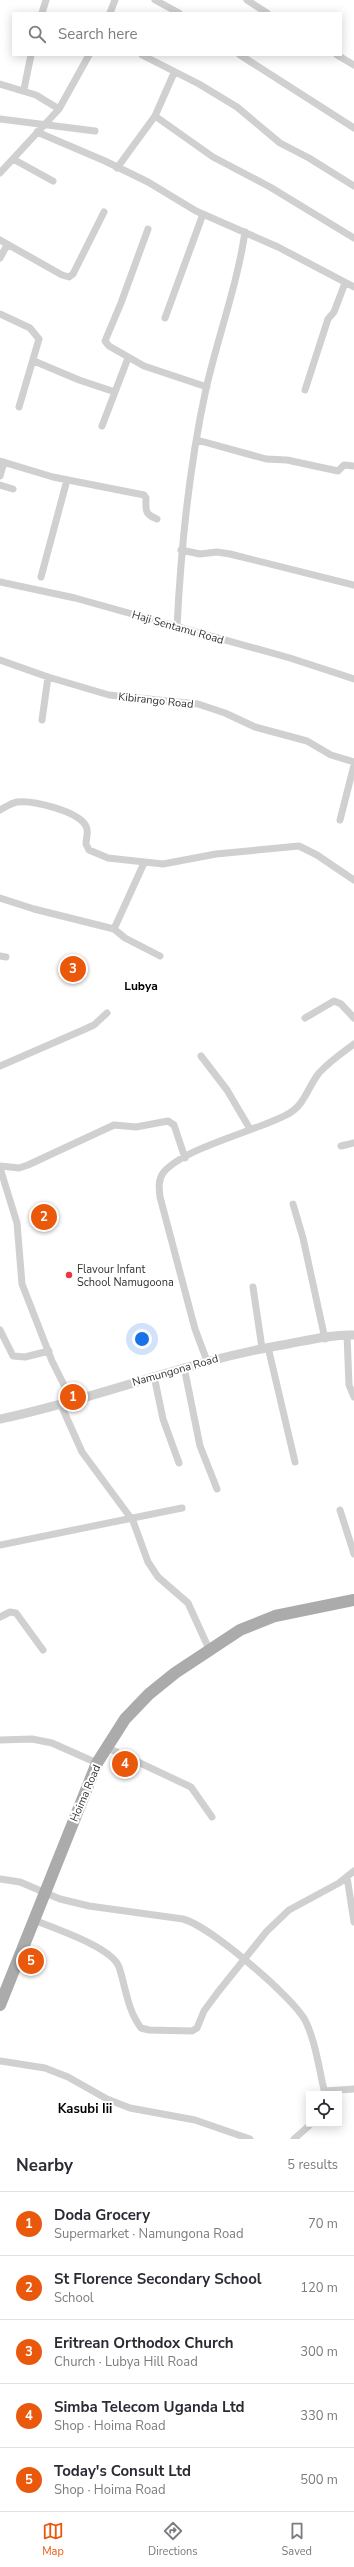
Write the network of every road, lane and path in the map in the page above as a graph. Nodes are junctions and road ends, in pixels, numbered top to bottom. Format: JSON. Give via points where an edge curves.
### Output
{"nodes":[{"id":1,"x":46,"y":0,"type":"edge"},
{"id":2,"x":115,"y":0,"type":"edge"},
{"id":3,"x":155,"y":0,"type":"edge"},
{"id":4,"x":247,"y":0,"type":"edge"},
{"id":5,"x":42,"y":12,"type":"edge"},
{"id":6,"x":110,"y":12,"type":"edge"},
{"id":7,"x":177,"y":12,"type":"edge"},
{"id":8,"x":266,"y":12,"type":"edge"},
{"id":9,"x":31,"y":56,"type":"edge"},
{"id":10,"x":88,"y":56,"type":"edge"},
{"id":11,"x":144,"y":56,"type":"edge"},
{"id":12,"x":242,"y":56,"type":"edge"},
{"id":13,"x":339,"y":56,"type":"edge"},
{"id":14,"x":354,"y":66,"type":"edge"},
{"id":15,"x":174,"y":73,"type":"junction"},
{"id":16,"x":0,"y":84,"type":"edge"},
{"id":17,"x":24,"y":89,"type":"junction"},
{"id":18,"x":59,"y":109,"type":"junction"},
{"id":19,"x":155,"y":116,"type":"junction"},
{"id":20,"x":0,"y":119,"type":"edge"},
{"id":21,"x":354,"y":128,"type":"edge"},
{"id":22,"x":95,"y":131,"type":"dead end"},
{"id":23,"x":37,"y":132,"type":"junction"},
{"id":24,"x":12,"y":159,"type":"junction"},
{"id":25,"x":117,"y":168,"type":"junction"},
{"id":26,"x":0,"y":173,"type":"edge"},
{"id":27,"x":53,"y":181,"type":"dead end"},
{"id":28,"x":354,"y":186,"type":"edge"},
{"id":29,"x":104,"y":212,"type":"dead end"},
{"id":30,"x":203,"y":214,"type":"junction"},
{"id":31,"x":148,"y":229,"type":"dead end"},
{"id":32,"x":245,"y":232,"type":"junction"},
{"id":33,"x":354,"y":238,"type":"edge"},
{"id":34,"x":0,"y":240,"type":"edge"},
{"id":35,"x":7,"y":245,"type":"junction"},
{"id":36,"x":0,"y":258,"type":"edge"},
{"id":37,"x":345,"y":283,"type":"junction"},
{"id":38,"x":354,"y":287,"type":"edge"},
{"id":39,"x":0,"y":314,"type":"edge"},
{"id":40,"x":165,"y":318,"type":"dead end"},
{"id":41,"x":128,"y":358,"type":"junction"},
{"id":42,"x":34,"y":361,"type":"junction"},
{"id":43,"x":207,"y":387,"type":"junction"},
{"id":44,"x":305,"y":390,"type":"dead end"},
{"id":45,"x":114,"y":392,"type":"junction"},
{"id":46,"x":19,"y":407,"type":"dead end"},
{"id":47,"x":102,"y":426,"type":"dead end"},
{"id":48,"x":197,"y":440,"type":"junction"},
{"id":49,"x":2,"y":462,"type":"edge"},
{"id":50,"x":354,"y":466,"type":"edge"},
{"id":51,"x":0,"y":476,"type":"edge"},
{"id":52,"x":67,"y":480,"type":"junction"},
{"id":53,"x":0,"y":485,"type":"edge"},
{"id":54,"x":13,"y":488,"type":"dead end"},
{"id":55,"x":157,"y":518,"type":"dead end"},
{"id":56,"x":181,"y":550,"type":"junction"},
{"id":57,"x":41,"y":577,"type":"dead end"},
{"id":58,"x":0,"y":582,"type":"edge"},
{"id":59,"x":354,"y":585,"type":"edge"},
{"id":60,"x":177,"y":627,"type":"junction"},
{"id":61,"x":0,"y":660,"type":"edge"},
{"id":62,"x":48,"y":677,"type":"junction"},
{"id":63,"x":354,"y":679,"type":"edge"},
{"id":64,"x":42,"y":720,"type":"dead end"},
{"id":65,"x":354,"y":762,"type":"edge"},
{"id":66,"x":354,"y":765,"type":"edge"},
{"id":67,"x":0,"y":810,"type":"edge"},
{"id":68,"x":340,"y":820,"type":"dead end"},
{"id":69,"x":144,"y":863,"type":"junction"},
{"id":70,"x":354,"y":880,"type":"edge"},
{"id":71,"x":0,"y":898,"type":"edge"},
{"id":72,"x":114,"y":929,"type":"junction"},
{"id":73,"x":160,"y":956,"type":"dead end"},
{"id":74,"x":107,"y":1013,"type":"dead end"},
{"id":75,"x":305,"y":1018,"type":"dead end"},
{"id":76,"x":354,"y":1018,"type":"edge"},
{"id":77,"x":354,"y":1044,"type":"edge"},
{"id":78,"x":201,"y":1056,"type":"dead end"},
{"id":79,"x":0,"y":1066,"type":"edge"},
{"id":80,"x":250,"y":1129,"type":"junction"},
{"id":81,"x":354,"y":1143,"type":"edge"},
{"id":82,"x":342,"y":1146,"type":"dead end"},
{"id":83,"x":185,"y":1158,"type":"junction"},
{"id":84,"x":0,"y":1167,"type":"edge"},
{"id":85,"x":293,"y":1204,"type":"dead end"},
{"id":86,"x":253,"y":1287,"type":"dead end"},
{"id":87,"x":0,"y":1330,"type":"edge"},
{"id":88,"x":351,"y":1335,"type":"edge"},
{"id":89,"x":325,"y":1338,"type":"junction"},
{"id":90,"x":265,"y":1347,"type":"junction"},
{"id":91,"x":49,"y":1351,"type":"junction"},
{"id":92,"x":207,"y":1361,"type":"junction"},
{"id":93,"x":184,"y":1367,"type":"junction"},
{"id":94,"x":154,"y":1376,"type":"junction"},
{"id":95,"x":354,"y":1397,"type":"edge"},
{"id":96,"x":72,"y":1401,"type":"junction"},
{"id":97,"x":60,"y":1405,"type":"junction"},
{"id":98,"x":0,"y":1420,"type":"edge"},
{"id":99,"x":295,"y":1462,"type":"dead end"},
{"id":100,"x":179,"y":1463,"type":"dead end"},
{"id":101,"x":218,"y":1489,"type":"dead end"},
{"id":102,"x":182,"y":1508,"type":"dead end"},
{"id":103,"x":340,"y":1510,"type":"dead end"},
{"id":104,"x":0,"y":1545,"type":"edge"},
{"id":105,"x":354,"y":1554,"type":"edge"},
{"id":106,"x":354,"y":1600,"type":"edge"},
{"id":107,"x":0,"y":1617,"type":"edge"},
{"id":108,"x":209,"y":1649,"type":"junction"},
{"id":109,"x":43,"y":1650,"type":"dead end"},
{"id":110,"x":0,"y":1740,"type":"edge"},
{"id":111,"x":106,"y":1747,"type":"junction"},
{"id":112,"x":97,"y":1763,"type":"junction"},
{"id":113,"x":212,"y":1817,"type":"dead end"},
{"id":114,"x":354,"y":1871,"type":"edge"},
{"id":115,"x":348,"y":1877,"type":"junction"},
{"id":116,"x":0,"y":1879,"type":"edge"},
{"id":117,"x":45,"y":1892,"type":"junction"},
{"id":118,"x":34,"y":1920,"type":"junction"},
{"id":119,"x":354,"y":1922,"type":"edge"},
{"id":120,"x":244,"y":1959,"type":"junction"},
{"id":121,"x":0,"y":2005,"type":"edge"},
{"id":122,"x":0,"y":2061,"type":"edge"},
{"id":123,"x":354,"y":2089,"type":"edge"},
{"id":124,"x":324,"y":2091,"type":"edge"},
{"id":125,"x":340,"y":2091,"type":"edge"},
{"id":126,"x":308,"y":2127,"type":"edge"},
{"id":127,"x":250,"y":2139,"type":"edge"},
{"id":128,"x":294,"y":2139,"type":"edge"}],
"edges":[{"from":1,"to":5,"type":"street"},
{"from":2,"to":6,"type":"street"},
{"from":3,"to":7,"type":"street"},
{"from":4,"to":8,"type":"street"},
{"from":9,"to":17,"type":"street"},
{"from":10,"to":18,"type":"street"},
{"from":11,"to":15,"type":"street"},
{"from":12,"to":21,"type":"street"},
{"from":13,"to":14,"type":"street"},
{"from":15,"to":19,"type":"street"},
{"from":15,"to":28,"type":"street","via":[[199,84],[237,107],[280,143]]},
{"from":16,"to":17,"type":"street"},
{"from":17,"to":18,"type":"street"},
{"from":18,"to":23,"type":"street"},
{"from":19,"to":25,"type":"street"},
{"from":19,"to":33,"type":"street","via":[[213,157],[270,187],[294,204]]},
{"from":20,"to":22,"type":"street"},
{"from":23,"to":24,"type":"street"},
{"from":23,"to":25,"type":"street"},
{"from":24,"to":26,"type":"street"},
{"from":24,"to":27,"type":"street"},
{"from":25,"to":30,"type":"street","via":[[148,182]]},
{"from":29,"to":35,"type":"street","via":[[73,274],[69,276],[62,275]]},
{"from":30,"to":32,"type":"street"},
{"from":30,"to":40,"type":"street"},
{"from":31,"to":41,"type":"street","via":[[121,303],[105,338],[106,344]]},
{"from":32,"to":37,"type":"street"},
{"from":32,"to":43,"type":"street","via":[[241,261]]},
{"from":34,"to":35,"type":"street"},
{"from":35,"to":36,"type":"street"},
{"from":37,"to":38,"type":"street"},
{"from":37,"to":44,"type":"street","via":[[334,312],[328,319]]},
{"from":39,"to":42,"type":"street","via":[[30,328],[38,335],[39,344]]},
{"from":41,"to":43,"type":"street"},
{"from":41,"to":45,"type":"street"},
{"from":42,"to":45,"type":"street"},
{"from":42,"to":46,"type":"street"},
{"from":43,"to":48,"type":"street"},
{"from":45,"to":47,"type":"street"},
{"from":48,"to":50,"type":"street","via":[[266,459],[288,460],[338,471],[344,464]]},
{"from":48,"to":56,"type":"street","via":[[189,476]]},
{"from":49,"to":51,"type":"street"},
{"from":49,"to":52,"type":"street"},
{"from":52,"to":55,"type":"street","via":[[144,495],[147,514]]},
{"from":52,"to":57,"type":"street"},
{"from":53,"to":54,"type":"street"},
{"from":56,"to":59,"type":"street","via":[[200,554],[230,554]]},
{"from":56,"to":60,"type":"street"},
{"from":58,"to":60,"type":"street","name":"Haji Sentamu Road","via":[[75,598]]},
{"from":60,"to":63,"type":"street","name":"Haji Sentamu Road"},
{"from":61,"to":62,"type":"street","name":"Kibirango Road"},
{"from":62,"to":64,"type":"street"},
{"from":62,"to":65,"type":"street","name":"Kibirango Road","via":[[109,695],[198,704],[255,727],[307,741],[331,755]]},
{"from":66,"to":68,"type":"street"},
{"from":67,"to":69,"type":"street","via":[[10,804],[23,802],[60,810],[85,824],[88,832],[86,844],[89,850],[108,858]]},
{"from":69,"to":70,"type":"street","via":[[162,864],[216,854],[299,846]]},
{"from":69,"to":72,"type":"street"},
{"from":71,"to":72,"type":"street"},
{"from":72,"to":73,"type":"street","via":[[125,938]]},
{"from":74,"to":79,"type":"street","via":[[94,1025]]},
{"from":75,"to":76,"type":"street","via":[[334,1001],[341,1004]]},
{"from":77,"to":80,"type":"street","via":[[318,1074],[296,1109]]},
{"from":78,"to":80,"type":"street","via":[[227,1090]]},
{"from":80,"to":83,"type":"street"},
{"from":81,"to":82,"type":"street"},
{"from":83,"to":84,"type":"street","via":[[174,1125],[168,1121],[136,1127],[114,1125],[20,1168]]},
{"from":83,"to":92,"type":"street","via":[[162,1174],[159,1185],[194,1322]]},
{"from":84,"to":91,"type":"street","via":[[17,1223],[22,1284]]},
{"from":85,"to":89,"type":"street"},
{"from":86,"to":90,"type":"street"},
{"from":87,"to":91,"type":"street","via":[[13,1356],[25,1357]]},
{"from":88,"to":89,"type":"street","name":"Namungona Road"},
{"from":88,"to":95,"type":"street","via":[[349,1385]]},
{"from":89,"to":90,"type":"street","name":"Namungona Road"},
{"from":90,"to":92,"type":"street","name":"Namungona Road"},
{"from":90,"to":99,"type":"street"},
{"from":91,"to":96,"type":"street"},
{"from":92,"to":93,"type":"street","name":"Namungona Road"},
{"from":93,"to":94,"type":"street","name":"Namungona Road"},
{"from":93,"to":101,"type":"street","via":[[200,1446]]},
{"from":94,"to":96,"type":"street","name":"Namungona Road"},
{"from":94,"to":100,"type":"street","via":[[163,1419]]},
{"from":96,"to":97,"type":"street","name":"Namungona Road"},
{"from":97,"to":98,"type":"street","name":"Namungona Road"},
{"from":97,"to":108,"type":"street","via":[[82,1452],[133,1521],[148,1562],[158,1577],[188,1603]]},
{"from":102,"to":104,"type":"street"},
{"from":103,"to":105,"type":"street"},
{"from":106,"to":108,"type":"main road","name":"Hoima Road","via":[[275,1616],[245,1628]]},
{"from":107,"to":109,"type":"street","via":[[10,1612],[16,1613]]},
{"from":108,"to":111,"type":"main road","name":"Hoima Road","via":[[144,1699],[125,1718]]},
{"from":110,"to":112,"type":"street","via":[[32,1738]]},
{"from":111,"to":112,"type":"main road","name":"Hoima Road"},
{"from":111,"to":113,"type":"street","via":[[191,1787]]},
{"from":112,"to":117,"type":"main road","name":"Hoima Road"},
{"from":114,"to":115,"type":"street"},
{"from":115,"to":119,"type":"street"},
{"from":115,"to":120,"type":"street","via":[[289,1910]]},
{"from":116,"to":117,"type":"street","via":[[20,1882]]},
{"from":117,"to":118,"type":"main road","name":"Hoima Road"},
{"from":117,"to":120,"type":"street","via":[[60,1899],[89,1906],[187,1920]]},
{"from":118,"to":120,"type":"street","via":[[81,1938],[117,1963],[135,2020],[143,2029],[195,2030],[206,2007]]},
{"from":118,"to":121,"type":"main road","name":"Hoima Road"},
{"from":120,"to":124,"type":"street","via":[[282,1991],[304,2019]]},
{"from":122,"to":127,"type":"street","via":[[45,2068],[130,2108],[195,2120]]},
{"from":123,"to":125,"type":"street"},
{"from":126,"to":128,"type":"street"}]}
